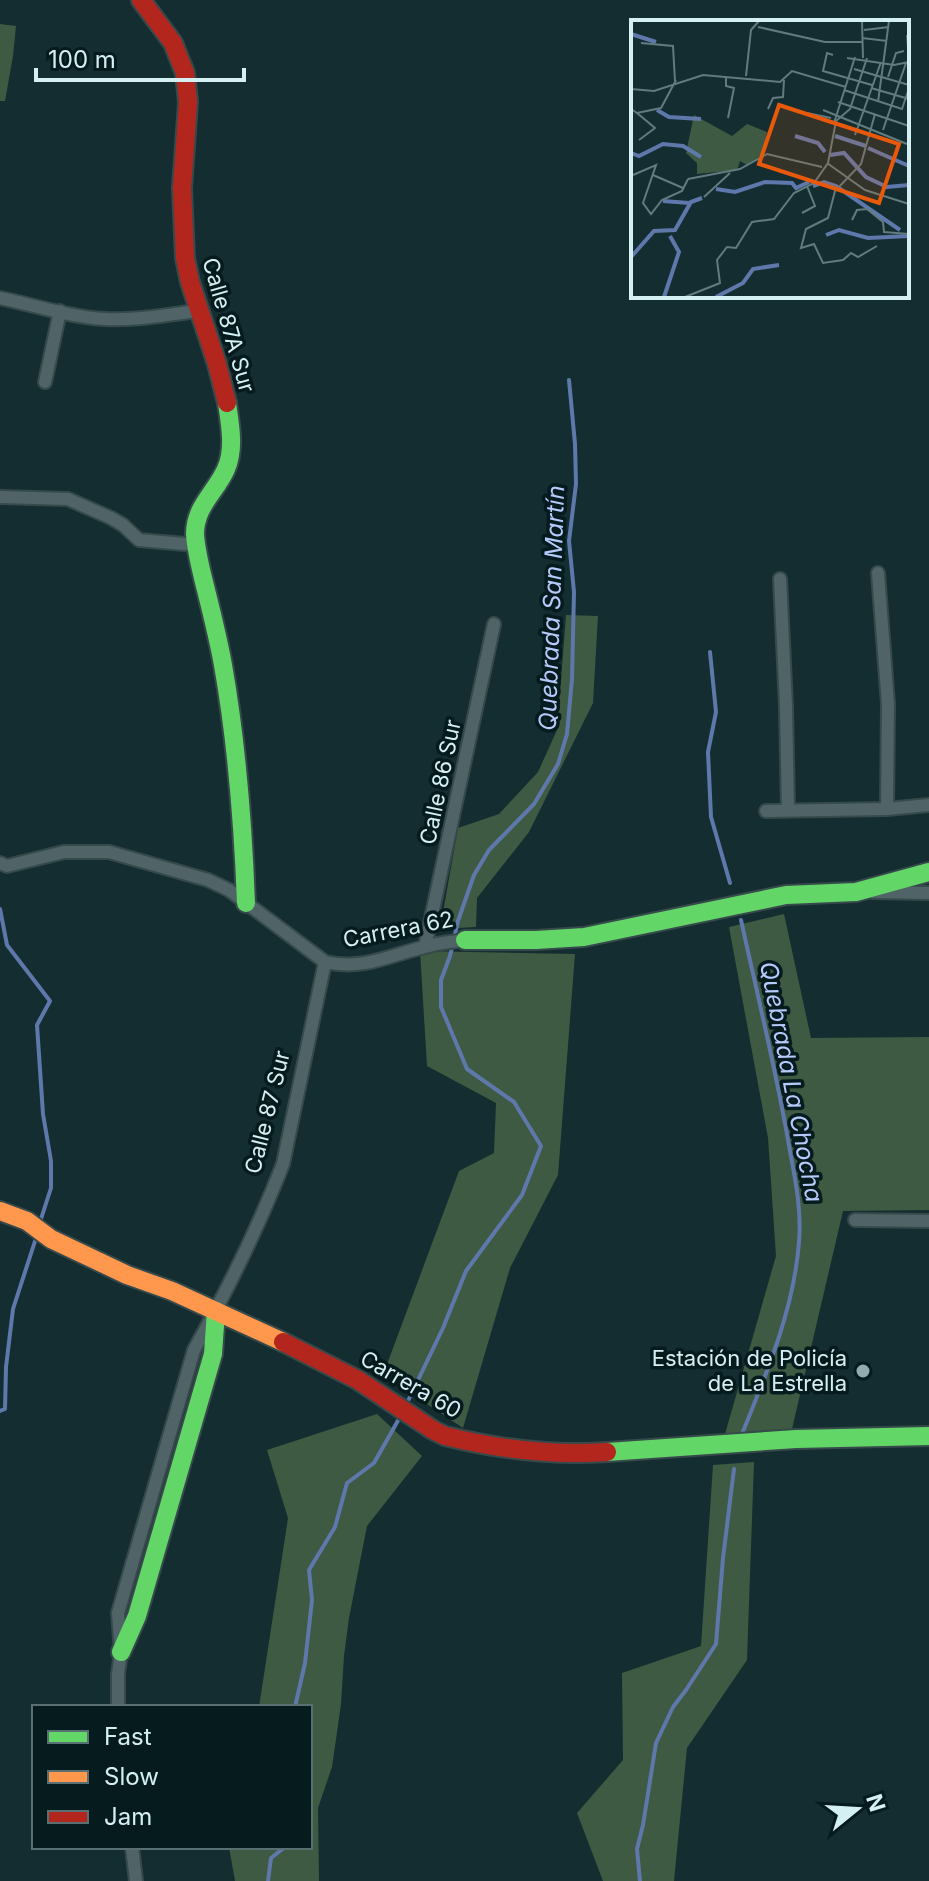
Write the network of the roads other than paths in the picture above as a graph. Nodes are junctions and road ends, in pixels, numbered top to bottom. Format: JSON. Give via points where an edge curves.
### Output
{"nodes":[{"id":1,"x":141,"y":0,"type":"edge"},
{"id":2,"x":0,"y":298,"type":"edge"},
{"id":3,"x":60,"y":311,"type":"junction"},
{"id":4,"x":199,"y":311,"type":"junction"},
{"id":5,"x":45,"y":382,"type":"dead end"},
{"id":6,"x":0,"y":497,"type":"edge"},
{"id":7,"x":196,"y":545,"type":"junction"},
{"id":8,"x":878,"y":573,"type":"dead end"},
{"id":9,"x":780,"y":579,"type":"dead end"},
{"id":10,"x":494,"y":624,"type":"dead end"},
{"id":11,"x":929,"y":805,"type":"edge"},
{"id":12,"x":887,"y":809,"type":"junction"},
{"id":13,"x":788,"y":810,"type":"junction"},
{"id":14,"x":766,"y":811,"type":"dead end"},
{"id":15,"x":0,"y":863,"type":"edge"},
{"id":16,"x":929,"y":872,"type":"edge"},
{"id":17,"x":856,"y":892,"type":"junction"},
{"id":18,"x":929,"y":893,"type":"edge"},
{"id":19,"x":246,"y":903,"type":"junction"},
{"id":20,"x":465,"y":940,"type":"joint"},
{"id":21,"x":425,"y":947,"type":"junction"},
{"id":22,"x":325,"y":962,"type":"junction"},
{"id":23,"x":0,"y":1211,"type":"edge"},
{"id":24,"x":855,"y":1220,"type":"dead end"},
{"id":25,"x":929,"y":1221,"type":"edge"},
{"id":26,"x":216,"y":1311,"type":"junction"},
{"id":27,"x":929,"y":1436,"type":"edge"},
{"id":28,"x":121,"y":1652,"type":"joint"},
{"id":29,"x":118,"y":1705,"type":"edge"},
{"id":30,"x":132,"y":1849,"type":"edge"},
{"id":31,"x":136,"y":1881,"type":"edge"}],
"edges":[{"from":1,"to":4,"type":"street","name":"Calle 87A Sur","via":[[171,40],[186,78],[184,252]]},
{"from":2,"to":3,"type":"street"},
{"from":3,"to":4,"type":"street","via":[[122,320]]},
{"from":3,"to":5,"type":"street"},
{"from":4,"to":7,"type":"street","name":"Calle 87A Sur","via":[[227,404],[231,454],[227,470],[200,509]]},
{"from":6,"to":7,"type":"street","via":[[68,499],[111,518],[139,540]]},
{"from":7,"to":19,"type":"street","name":"Calle 87A Sur","via":[[237,754]]},
{"from":8,"to":12,"type":"street","via":[[888,704]]},
{"from":9,"to":13,"type":"street"},
{"from":10,"to":21,"type":"street","name":"Calle 86 Sur"},
{"from":11,"to":12,"type":"street"},
{"from":12,"to":13,"type":"street"},
{"from":13,"to":14,"type":"street"},
{"from":15,"to":19,"type":"street","name":"Carrera 62","via":[[7,866],[64,852],[109,852],[208,880]]},
{"from":16,"to":17,"type":"street"},
{"from":17,"to":18,"type":"street","name":"Carrera 62"},
{"from":17,"to":20,"type":"street","name":"Carrera 62","via":[[775,897],[584,937]]},
{"from":19,"to":22,"type":"street","name":"Carrera 62"},
{"from":20,"to":21,"type":"street","name":"Carrera 62"},
{"from":21,"to":22,"type":"street","name":"Carrera 62","via":[[352,966]]},
{"from":22,"to":26,"type":"street","name":"Calle 87 Sur","via":[[283,1164]]},
{"from":23,"to":26,"type":"street","name":"Carrera 60","via":[[127,1275]]},
{"from":24,"to":25,"type":"street"},
{"from":26,"to":27,"type":"street","name":"Carrera 60","via":[[358,1380],[445,1436],[466,1441],[580,1454]]},
{"from":26,"to":28,"type":"street","name":"Calle 87 Sur","via":[[213,1354],[137,1616]]},
{"from":28,"to":29,"type":"street","name":"Calle 87 Sur"},
{"from":30,"to":31,"type":"street"}]}
